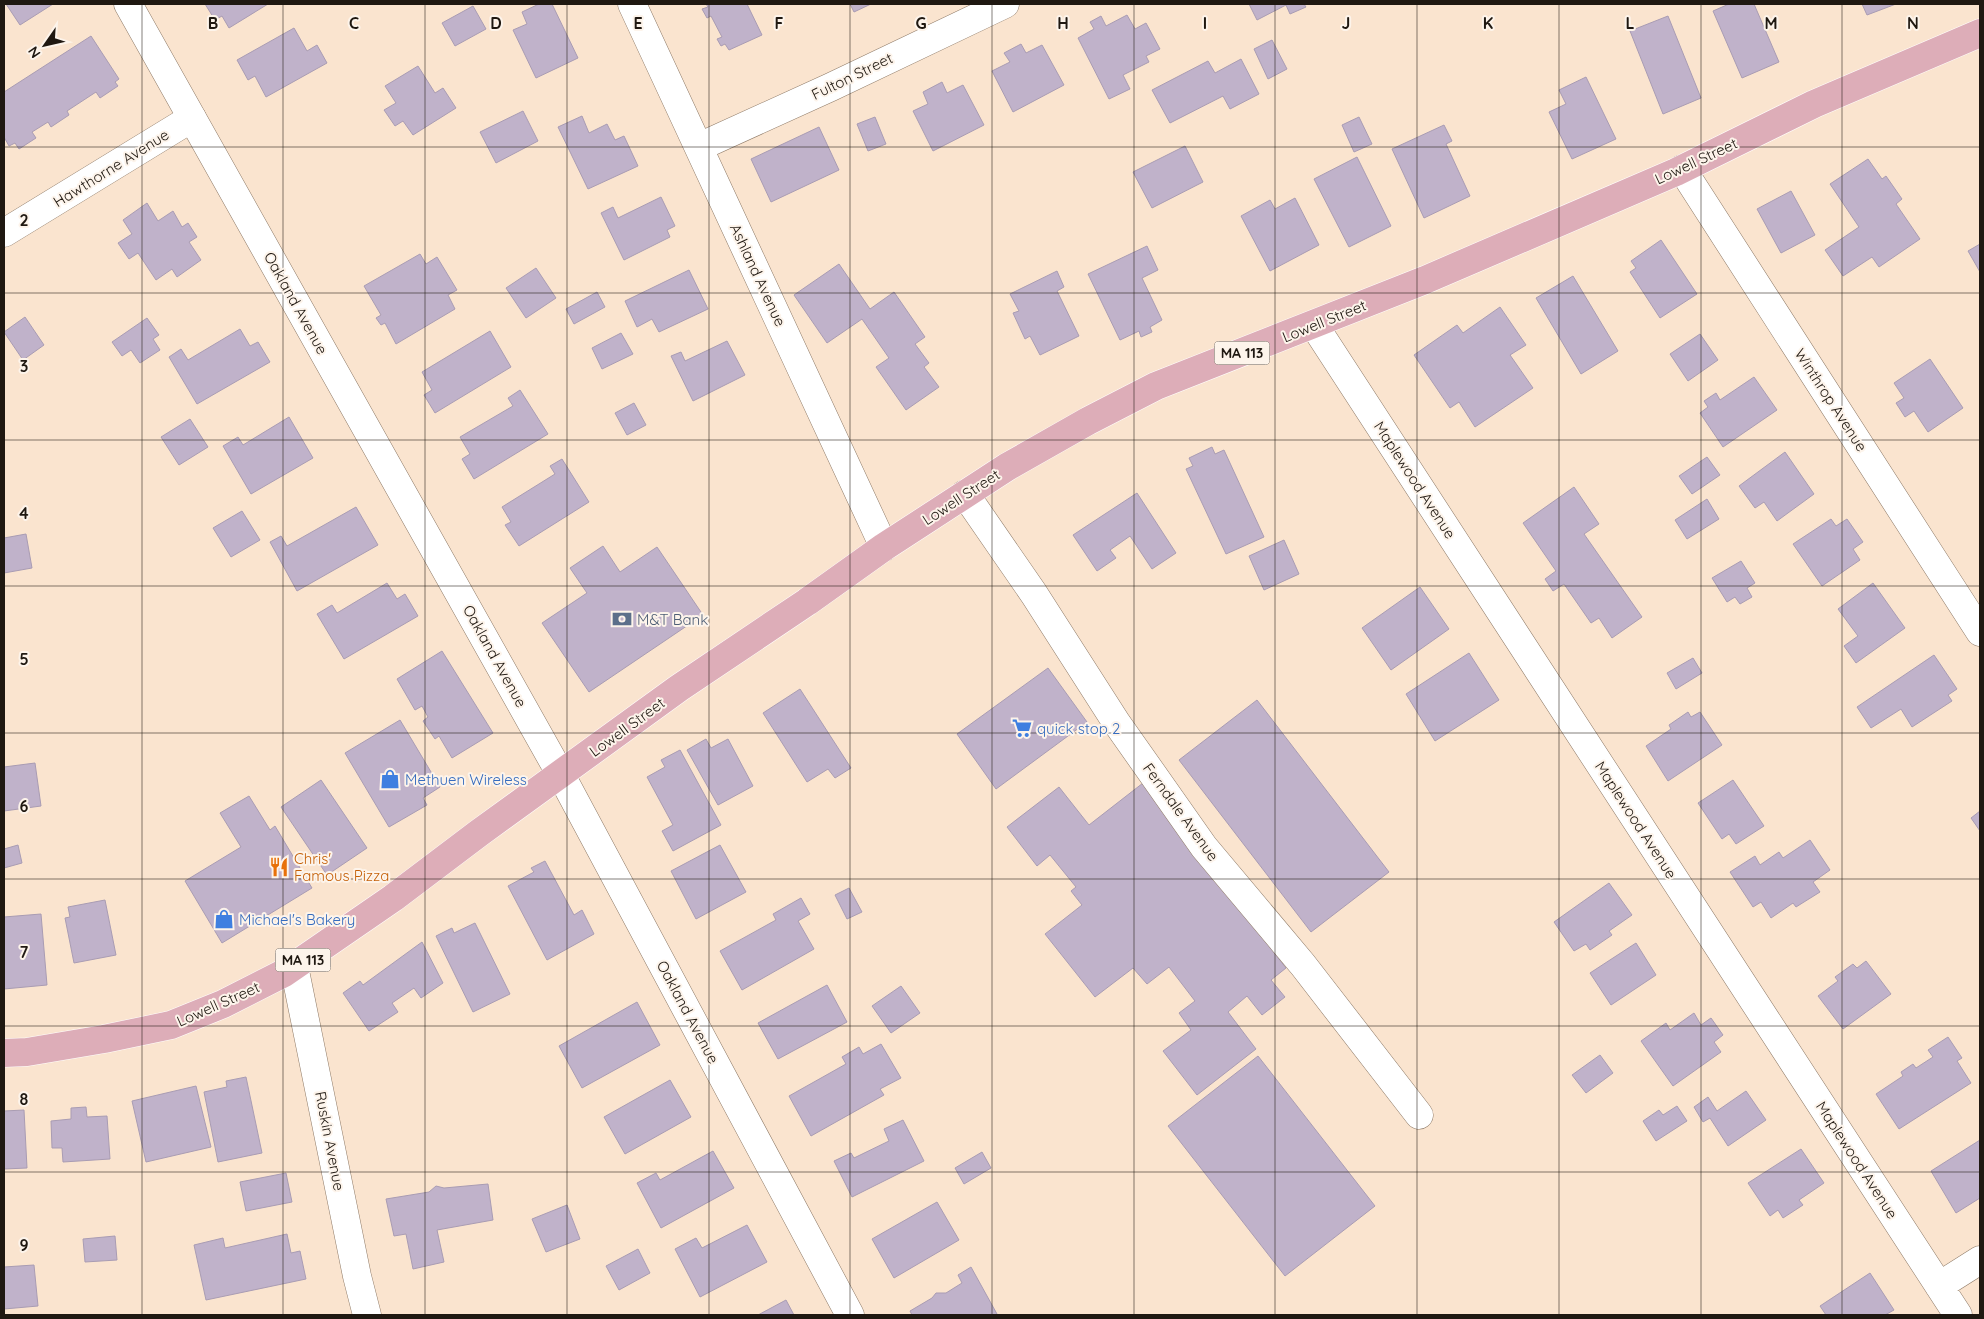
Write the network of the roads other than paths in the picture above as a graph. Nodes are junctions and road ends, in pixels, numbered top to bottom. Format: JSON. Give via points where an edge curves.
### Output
{"nodes":[{"id":1,"x":128,"y":4,"type":"edge"},
{"id":2,"x":632,"y":4,"type":"edge"},
{"id":3,"x":1005,"y":4,"type":"edge"},
{"id":4,"x":1980,"y":34,"type":"edge"},
{"id":5,"x":192,"y":118,"type":"junction"},
{"id":6,"x":699,"y":147,"type":"junction"},
{"id":7,"x":1682,"y":169,"type":"junction"},
{"id":8,"x":4,"y":233,"type":"edge"},
{"id":9,"x":1314,"y":325,"type":"junction"},
{"id":10,"x":965,"y":494,"type":"junction"},
{"id":11,"x":884,"y":546,"type":"junction"},
{"id":12,"x":1980,"y":632,"type":"edge"},
{"id":13,"x":562,"y":775,"type":"junction"},
{"id":14,"x":294,"y":966,"type":"junction"},
{"id":15,"x":4,"y":1053,"type":"edge"},
{"id":16,"x":1419,"y":1115,"type":"dead end"},
{"id":17,"x":1980,"y":1260,"type":"edge"},
{"id":18,"x":1939,"y":1286,"type":"junction"},
{"id":19,"x":367,"y":1315,"type":"edge"},
{"id":20,"x":850,"y":1315,"type":"edge"},
{"id":21,"x":1958,"y":1315,"type":"edge"}],
"edges":[{"from":1,"to":5,"type":"street","name":"Oakland Avenue"},
{"from":2,"to":6,"type":"street","name":"Ashland Avenue"},
{"from":3,"to":6,"type":"street","name":"Fulton Street"},
{"from":4,"to":7,"type":"main road","name":"Lowell Street","number":"MA 113","via":[[1814,104]]},
{"from":5,"to":8,"type":"street","name":"Hawthorne Avenue"},
{"from":5,"to":13,"type":"street","name":"Oakland Avenue"},
{"from":6,"to":11,"type":"street","name":"Ashland Avenue"},
{"from":7,"to":9,"type":"main road","name":"Lowell Street","number":"MA 113"},
{"from":7,"to":12,"type":"street","name":"Winthrop Avenue"},
{"from":9,"to":10,"type":"main road","name":"Lowell Street","number":"MA 113","via":[[1156,386],[1088,420]]},
{"from":9,"to":18,"type":"street","name":"Maplewood Avenue"},
{"from":10,"to":11,"type":"main road","name":"Lowell Street","number":"MA 113"},
{"from":10,"to":16,"type":"street","name":"Ferndale Avenue","via":[[1116,722],[1204,847],[1303,965]]},
{"from":11,"to":13,"type":"main road","name":"Lowell Street","number":"MA 113","via":[[680,688]]},
{"from":13,"to":14,"type":"main road","name":"Lowell Street","number":"MA 113"},
{"from":13,"to":20,"type":"street","name":"Oakland Avenue"},
{"from":14,"to":15,"type":"main road","name":"Lowell Street","number":"MA 113","via":[[223,1004],[172,1025],[94,1041]]},
{"from":14,"to":19,"type":"street","name":"Ruskin Avenue"},
{"from":17,"to":18,"type":"street"},
{"from":18,"to":21,"type":"street","name":"Maplewood Avenue"}]}
